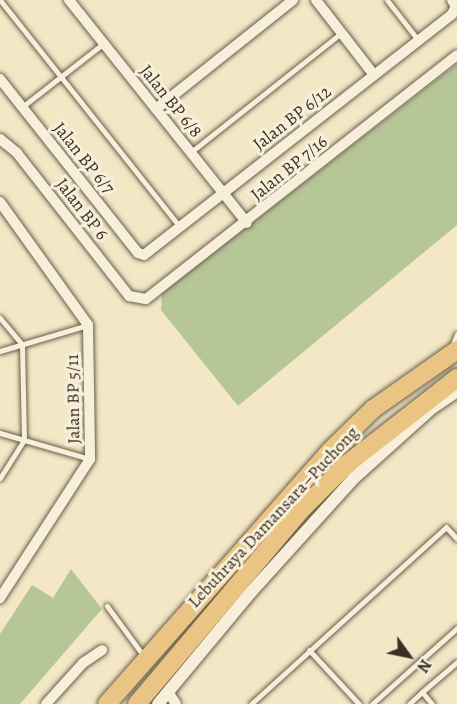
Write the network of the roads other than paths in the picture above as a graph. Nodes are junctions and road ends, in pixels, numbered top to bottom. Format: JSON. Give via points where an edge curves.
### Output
{"nodes":[{"id":1,"x":0,"y":0,"type":"edge"},
{"id":2,"x":69,"y":0,"type":"edge"},
{"id":3,"x":292,"y":0,"type":"edge"},
{"id":4,"x":316,"y":0,"type":"edge"},
{"id":5,"x":387,"y":0,"type":"edge"},
{"id":6,"x":454,"y":3,"type":"edge"},
{"id":7,"x":341,"y":33,"type":"junction"},
{"id":8,"x":418,"y":40,"type":"junction"},
{"id":9,"x":104,"y":43,"type":"junction"},
{"id":10,"x":457,"y":55,"type":"edge"},
{"id":11,"x":374,"y":75,"type":"junction"},
{"id":12,"x":61,"y":77,"type":"junction"},
{"id":13,"x":0,"y":79,"type":"edge"},
{"id":14,"x":22,"y":107,"type":"junction"},
{"id":15,"x":156,"y":109,"type":"junction"},
{"id":16,"x":0,"y":139,"type":"edge"},
{"id":17,"x":191,"y":152,"type":"junction"},
{"id":18,"x":223,"y":193,"type":"junction"},
{"id":19,"x":0,"y":202,"type":"edge"},
{"id":20,"x":247,"y":223,"type":"junction"},
{"id":21,"x":180,"y":227,"type":"junction"},
{"id":22,"x":144,"y":255,"type":"joint"},
{"id":23,"x":138,"y":299,"type":"joint"},
{"id":24,"x":0,"y":318,"type":"edge"},
{"id":25,"x":88,"y":325,"type":"junction"},
{"id":26,"x":457,"y":334,"type":"edge"},
{"id":27,"x":22,"y":344,"type":"junction"},
{"id":28,"x":0,"y":351,"type":"edge"},
{"id":29,"x":453,"y":353,"type":"edge"},
{"id":30,"x":457,"y":378,"type":"edge"},
{"id":31,"x":457,"y":392,"type":"edge"},
{"id":32,"x":0,"y":433,"type":"edge"},
{"id":33,"x":24,"y":440,"type":"junction"},
{"id":34,"x":90,"y":459,"type":"junction"},
{"id":35,"x":0,"y":478,"type":"edge"},
{"id":36,"x":457,"y":539,"type":"edge"},
{"id":37,"x":0,"y":598,"type":"edge"},
{"id":38,"x":107,"y":606,"type":"dead end"},
{"id":39,"x":457,"y":628,"type":"edge"},
{"id":40,"x":102,"y":650,"type":"dead end"},
{"id":41,"x":309,"y":650,"type":"junction"},
{"id":42,"x":146,"y":659,"type":"junction"},
{"id":43,"x":457,"y":662,"type":"edge"},
{"id":44,"x":168,"y":692,"type":"junction"},
{"id":45,"x":422,"y":692,"type":"junction"},
{"id":46,"x":46,"y":704,"type":"edge"},
{"id":47,"x":107,"y":704,"type":"edge"},
{"id":48,"x":137,"y":704,"type":"edge"},
{"id":49,"x":158,"y":704,"type":"edge"},
{"id":50,"x":176,"y":704,"type":"edge"},
{"id":51,"x":251,"y":704,"type":"edge"},
{"id":52,"x":359,"y":704,"type":"edge"},
{"id":53,"x":372,"y":704,"type":"edge"},
{"id":54,"x":409,"y":704,"type":"edge"},
{"id":55,"x":432,"y":704,"type":"edge"}],
"edges":[{"from":1,"to":12,"type":"lane"},
{"from":2,"to":9,"type":"street","name":"Jalan BP 6/8"},
{"from":3,"to":15,"type":"street"},
{"from":4,"to":7,"type":"street"},
{"from":5,"to":8,"type":"lane"},
{"from":6,"to":8,"type":"street","name":"Jalan BP 6/12","via":[[452,14]]},
{"from":7,"to":11,"type":"street"},
{"from":7,"to":17,"type":"lane"},
{"from":8,"to":11,"type":"street","name":"Jalan BP 6/12"},
{"from":9,"to":12,"type":"lane"},
{"from":9,"to":15,"type":"street","name":"Jalan BP 6/8"},
{"from":10,"to":20,"type":"street","name":"Jalan BP 7/16"},
{"from":11,"to":18,"type":"street","name":"Jalan BP 6/12"},
{"from":12,"to":14,"type":"lane"},
{"from":12,"to":21,"type":"lane"},
{"from":13,"to":14,"type":"street","name":"Jalan BP 6/7"},
{"from":14,"to":22,"type":"street","name":"Jalan BP 6/7","via":[[138,253]]},
{"from":15,"to":17,"type":"street","name":"Jalan BP 6/8"},
{"from":16,"to":23,"type":"street","name":"Jalan BP 6","via":[[17,153],[129,296]]},
{"from":17,"to":18,"type":"street","name":"Jalan BP 6/8"},
{"from":18,"to":20,"type":"street","name":"Jalan BP 6/8"},
{"from":18,"to":21,"type":"street","name":"Jalan BP 6/12"},
{"from":19,"to":25,"type":"street"},
{"from":20,"to":23,"type":"street","name":"Jalan BP 7/16","via":[[146,299]]},
{"from":21,"to":22,"type":"street","name":"Jalan BP 6/12"},
{"from":24,"to":27,"type":"lane"},
{"from":25,"to":27,"type":"lane"},
{"from":25,"to":34,"type":"street","name":"Jalan BP 5/11"},
{"from":26,"to":29,"type":"lane"},
{"from":27,"to":28,"type":"lane"},
{"from":27,"to":33,"type":"lane"},
{"from":29,"to":42,"type":"highway","name":"Lebuhraya Damansara–Puchong","via":[[373,409],[329,452]]},
{"from":30,"to":48,"type":"highway","name":"Lebuhraya Damansara–Puchong","via":[[347,464],[300,511]]},
{"from":31,"to":44,"type":"street","via":[[432,408],[354,478]]},
{"from":32,"to":33,"type":"lane"},
{"from":33,"to":34,"type":"lane"},
{"from":33,"to":35,"type":"lane"},
{"from":34,"to":37,"type":"street","name":"Jalan BP 5/11"},
{"from":36,"to":41,"type":"lane","via":[[446,527]]},
{"from":38,"to":42,"type":"lane"},
{"from":39,"to":53,"type":"lane"},
{"from":40,"to":46,"type":"street","via":[[82,663]]},
{"from":41,"to":51,"type":"lane"},
{"from":41,"to":52,"type":"lane"},
{"from":42,"to":47,"type":"highway","name":"Lebuhraya Damansara–Puchong"},
{"from":43,"to":45,"type":"lane"},
{"from":44,"to":49,"type":"street"},
{"from":44,"to":50,"type":"street"},
{"from":45,"to":54,"type":"lane"},
{"from":45,"to":55,"type":"lane"}]}
